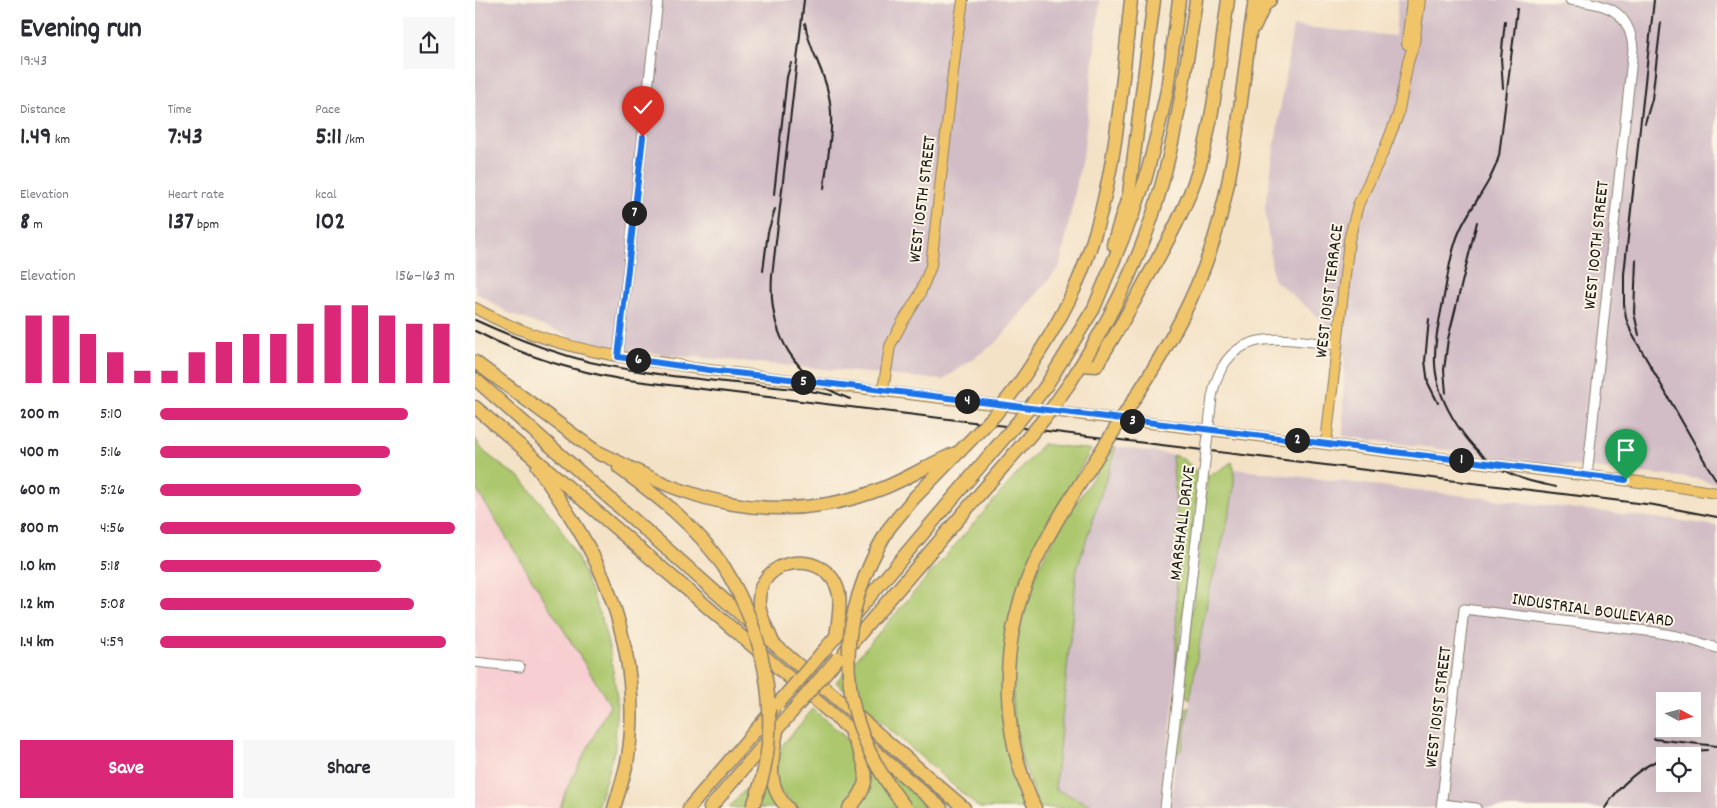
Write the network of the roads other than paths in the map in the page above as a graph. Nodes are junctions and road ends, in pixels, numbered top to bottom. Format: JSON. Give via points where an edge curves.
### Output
{"nodes":[{"id":1,"x":658,"y":0,"type":"edge"},
{"id":2,"x":957,"y":0,"type":"edge"},
{"id":3,"x":963,"y":0,"type":"edge"},
{"id":4,"x":1131,"y":0,"type":"edge"},
{"id":5,"x":1154,"y":0,"type":"edge"},
{"id":6,"x":1179,"y":0,"type":"edge"},
{"id":7,"x":1196,"y":0,"type":"edge"},
{"id":8,"x":1227,"y":0,"type":"edge"},
{"id":9,"x":1255,"y":0,"type":"edge"},
{"id":10,"x":1270,"y":0,"type":"edge"},
{"id":11,"x":1412,"y":0,"type":"edge"},
{"id":12,"x":1420,"y":0,"type":"edge"},
{"id":13,"x":1570,"y":0,"type":"edge"},
{"id":14,"x":958,"y":32,"type":"junction"},
{"id":15,"x":1250,"y":43,"type":"junction"},
{"id":16,"x":1408,"y":62,"type":"junction"},
{"id":17,"x":475,"y":308,"type":"edge"},
{"id":18,"x":1094,"y":308,"type":"junction"},
{"id":19,"x":1337,"y":345,"type":"junction"},
{"id":20,"x":618,"y":357,"type":"junction"},
{"id":21,"x":475,"y":362,"type":"edge"},
{"id":22,"x":1081,"y":365,"type":"junction"},
{"id":23,"x":475,"y":379,"type":"edge"},
{"id":24,"x":883,"y":390,"type":"junction"},
{"id":25,"x":475,"y":407,"type":"edge"},
{"id":26,"x":1326,"y":443,"type":"junction"},
{"id":27,"x":594,"y":450,"type":"junction"},
{"id":28,"x":527,"y":452,"type":"junction"},
{"id":29,"x":959,"y":452,"type":"junction"},
{"id":30,"x":1587,"y":476,"type":"junction"},
{"id":31,"x":1717,"y":493,"type":"edge"},
{"id":32,"x":1464,"y":609,"type":"joint"},
{"id":33,"x":836,"y":636,"type":"junction"},
{"id":34,"x":774,"y":644,"type":"junction"},
{"id":35,"x":1717,"y":648,"type":"edge"},
{"id":36,"x":475,"y":662,"type":"edge"},
{"id":37,"x":520,"y":667,"type":"dead end"},
{"id":38,"x":848,"y":728,"type":"junction"},
{"id":39,"x":777,"y":730,"type":"junction"},
{"id":40,"x":1442,"y":806,"type":"edge"},
{"id":41,"x":614,"y":808,"type":"edge"},
{"id":42,"x":689,"y":808,"type":"edge"},
{"id":43,"x":710,"y":808,"type":"edge"},
{"id":44,"x":752,"y":808,"type":"edge"},
{"id":45,"x":787,"y":808,"type":"edge"},
{"id":46,"x":849,"y":808,"type":"edge"},
{"id":47,"x":905,"y":808,"type":"edge"},
{"id":48,"x":941,"y":808,"type":"edge"},
{"id":49,"x":965,"y":808,"type":"edge"},
{"id":50,"x":1035,"y":808,"type":"edge"},
{"id":51,"x":1165,"y":808,"type":"edge"},
{"id":52,"x":1476,"y":808,"type":"edge"}],
"edges":[{"from":1,"to":20,"type":"street"},
{"from":2,"to":14,"type":"main road","name":"WEST 105TH STREET"},
{"from":3,"to":14,"type":"main road","name":"WEST 105TH STREET"},
{"from":4,"to":29,"type":"highway","bridge":true,"via":[[1111,170],[1094,238],[1080,277],[1049,337],[1018,385],[995,415]]},
{"from":5,"to":18,"type":"highway","via":[[1129,194],[1114,242],[1096,283]]},
{"from":6,"to":18,"type":"highway","via":[[1167,90],[1146,177]]},
{"from":7,"to":22,"type":"highway","via":[[1172,144],[1149,228],[1113,310]]},
{"from":8,"to":22,"type":"highway","via":[[1208,133],[1186,204],[1096,366]]},
{"from":9,"to":15,"type":"highway"},
{"from":10,"to":15,"type":"highway","via":[[1255,24]]},
{"from":11,"to":16,"type":"main road","name":"WEST 101ST TERRACE"},
{"from":12,"to":16,"type":"main road","name":"WEST 101ST TERRACE"},
{"from":13,"to":30,"type":"street","name":"WEST 100TH STREET","via":[[1604,5],[1613,10],[1624,20],[1633,49]]},
{"from":14,"to":24,"type":"main road","name":"WEST 105TH STREET","via":[[931,266],[919,296],[890,346]]},
{"from":15,"to":50,"type":"highway","bridge":true,"via":[[1230,172],[1201,276],[1166,349],[1058,518],[1023,593],[1012,636],[1008,677],[1011,725],[1020,770]]},
{"from":16,"to":19,"type":"main road","name":"WEST 101ST TERRACE","via":[[1394,127],[1352,224]]},
{"from":17,"to":20,"type":"main road","via":[[506,324],[557,343]]},
{"from":18,"to":33,"type":"highway","bridge":true,"via":[[1046,386],[1023,416]]},
{"from":19,"to":26,"type":"main road","name":"WEST 101ST TERRACE"},
{"from":19,"to":51,"type":"street","name":"MARSHALL DRIVE","bridge":true,"via":[[1277,339],[1250,343],[1236,351],[1222,367],[1215,384]]},
{"from":20,"to":24,"type":"main road"},
{"from":21,"to":27,"type":"highway"},
{"from":22,"to":39,"type":"highway","bridge":true,"via":[[1033,433]]},
{"from":23,"to":34,"type":"highway"},
{"from":24,"to":26,"type":"main road"},
{"from":25,"to":28,"type":"highway"},
{"from":26,"to":30,"type":"main road"},
{"from":27,"to":29,"type":"highway","via":[[669,486],[702,497],[740,505],[779,508],[853,498],[903,480],[937,460]]},
{"from":27,"to":44,"type":"highway","bridge":true,"via":[[678,513],[724,567],[743,599],[758,640],[767,679],[769,708],[767,748]]},
{"from":28,"to":38,"type":"highway"},
{"from":28,"to":41,"type":"highway","via":[[571,516],[593,555],[620,627],[629,678],[631,727],[628,759]]},
{"from":29,"to":47,"type":"highway","bridge":true,"via":[[889,528],[870,560],[854,605],[849,638],[853,703],[867,745],[886,782]]},
{"from":30,"to":31,"type":"main road"},
{"from":32,"to":35,"type":"street","name":"INDUSTRIAL BOULEVARD","via":[[1655,632]]},
{"from":32,"to":40,"type":"street","name":"WEST 101ST STREET"},
{"from":33,"to":34,"type":"highway","via":[[839,600],[835,584],[819,568],[791,563],[769,576],[760,592],[760,610]]},
{"from":33,"to":42,"type":"highway","bridge":true},
{"from":34,"to":49,"type":"highway"},
{"from":36,"to":37,"type":"street"},
{"from":38,"to":46,"type":"highway","via":[[863,758],[865,771],[863,788]]},
{"from":38,"to":48,"type":"highway"},
{"from":39,"to":43,"type":"highway"},
{"from":39,"to":45,"type":"highway","via":[[772,779],[778,797]]},
{"from":40,"to":52,"type":"street"}]}
